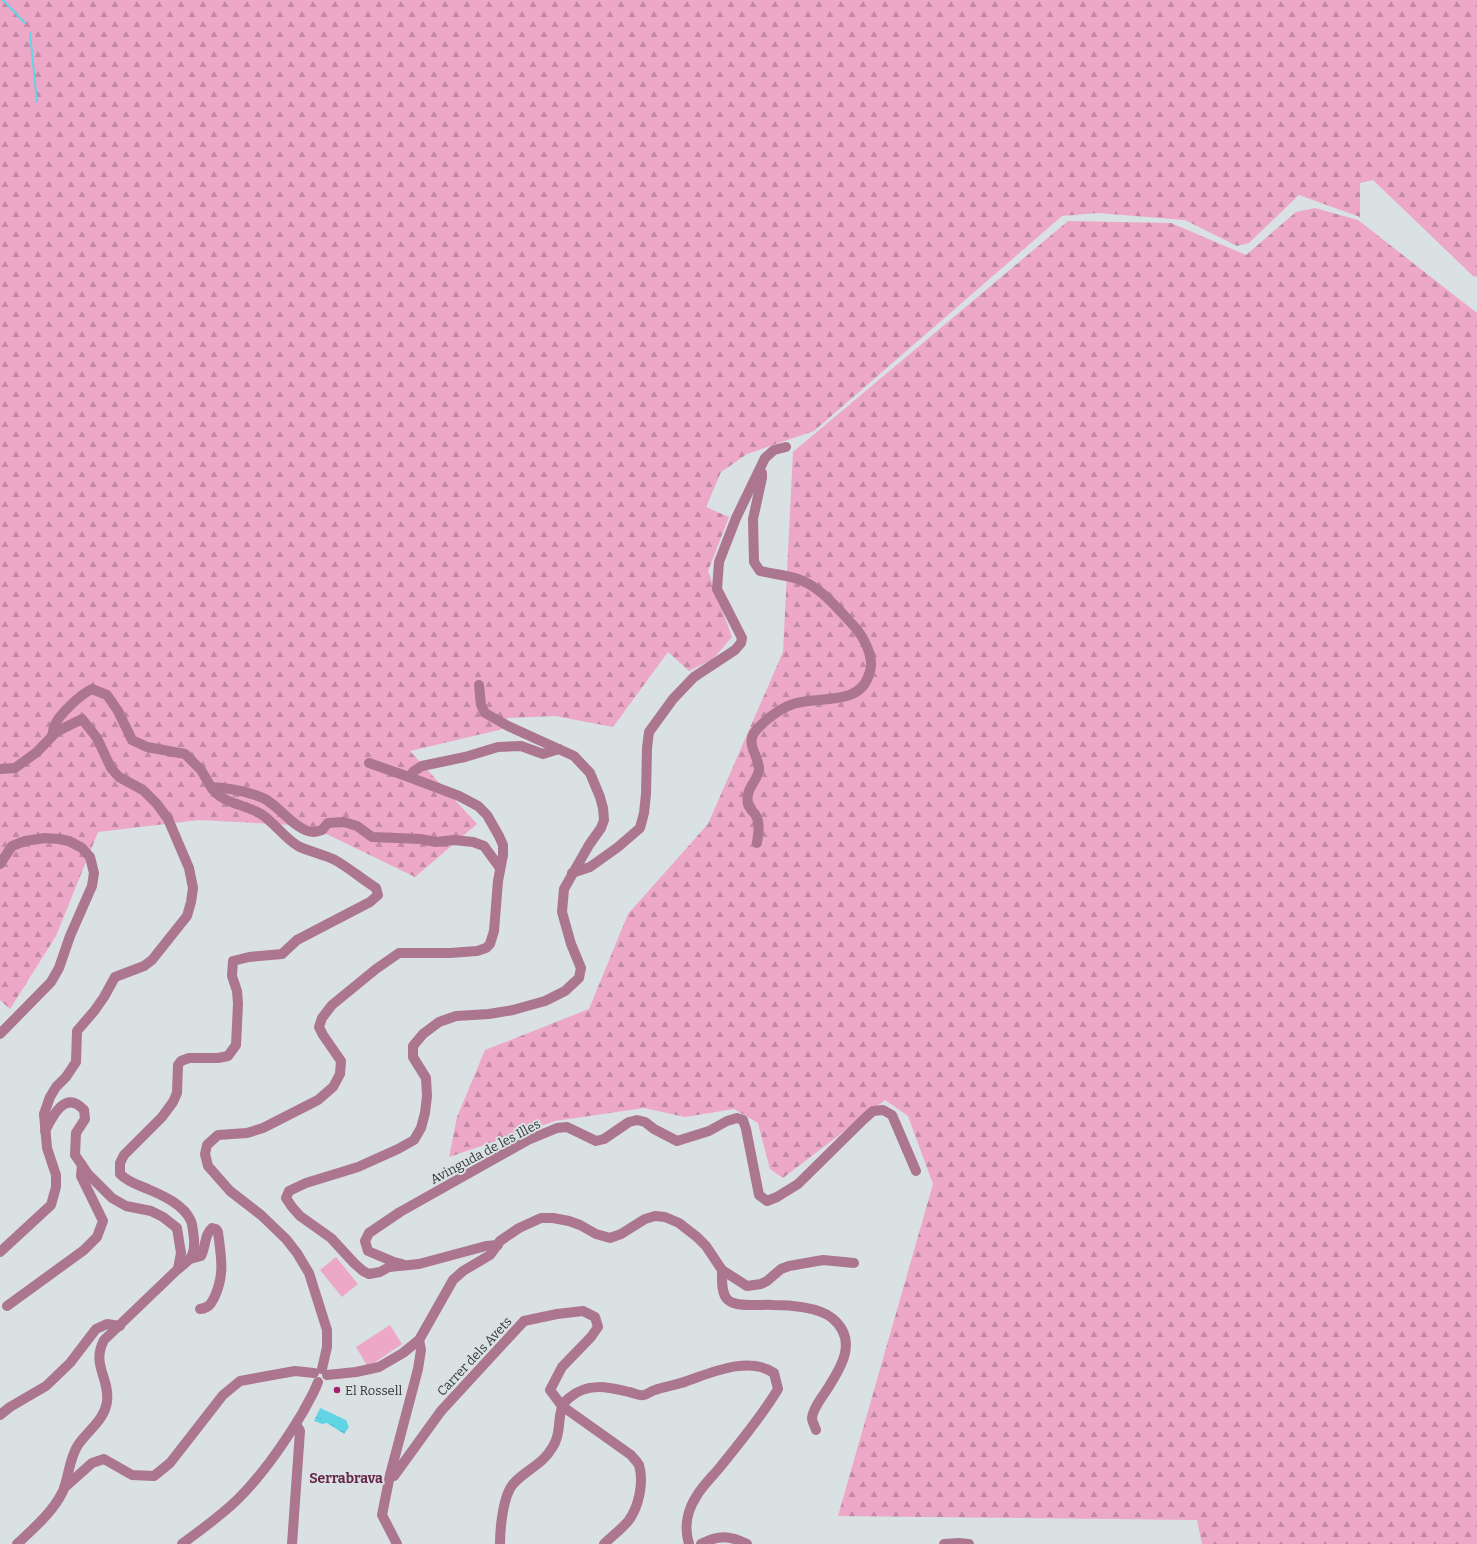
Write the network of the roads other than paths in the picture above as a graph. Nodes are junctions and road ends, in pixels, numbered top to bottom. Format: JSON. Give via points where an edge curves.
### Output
{"nodes":[{"id":1,"x":786,"y":446,"type":"dead end"},
{"id":2,"x":762,"y":467,"type":"junction"},
{"id":3,"x":479,"y":685,"type":"dead end"},
{"id":4,"x":52,"y":736,"type":"junction"},
{"id":5,"x":559,"y":750,"type":"junction"},
{"id":6,"x":369,"y":762,"type":"dead end"},
{"id":7,"x":0,"y":770,"type":"edge"},
{"id":8,"x":409,"y":777,"type":"junction"},
{"id":9,"x":211,"y":787,"type":"junction"},
{"id":10,"x":757,"y":843,"type":"dead end"},
{"id":11,"x":0,"y":864,"type":"edge"},
{"id":12,"x":500,"y":868,"type":"junction"},
{"id":13,"x":572,"y":873,"type":"junction"},
{"id":14,"x":0,"y":1034,"type":"edge"},
{"id":15,"x":45,"y":1131,"type":"junction"},
{"id":16,"x":82,"y":1165,"type":"junction"},
{"id":17,"x":916,"y":1171,"type":"dead end"},
{"id":18,"x":498,"y":1245,"type":"junction"},
{"id":19,"x":0,"y":1252,"type":"edge"},
{"id":20,"x":190,"y":1259,"type":"junction"},
{"id":21,"x":854,"y":1263,"type":"dead end"},
{"id":22,"x":410,"y":1265,"type":"junction"},
{"id":23,"x":178,"y":1269,"type":"junction"},
{"id":24,"x":722,"y":1270,"type":"junction"},
{"id":25,"x":7,"y":1306,"type":"dead end"},
{"id":26,"x":200,"y":1309,"type":"dead end"},
{"id":27,"x":120,"y":1326,"type":"junction"},
{"id":28,"x":419,"y":1340,"type":"junction"},
{"id":29,"x":320,"y":1374,"type":"junction"},
{"id":30,"x":562,"y":1406,"type":"junction"},
{"id":31,"x":0,"y":1415,"type":"edge"},
{"id":32,"x":296,"y":1424,"type":"junction"},
{"id":33,"x":816,"y":1430,"type":"dead end"},
{"id":34,"x":390,"y":1475,"type":"junction"},
{"id":35,"x":64,"y":1488,"type":"junction"},
{"id":36,"x":17,"y":1544,"type":"edge"},
{"id":37,"x":182,"y":1544,"type":"edge"},
{"id":38,"x":292,"y":1544,"type":"edge"},
{"id":39,"x":397,"y":1544,"type":"edge"},
{"id":40,"x":500,"y":1544,"type":"edge"},
{"id":41,"x":604,"y":1544,"type":"edge"},
{"id":42,"x":689,"y":1544,"type":"edge"},
{"id":43,"x":701,"y":1544,"type":"edge"},
{"id":44,"x":747,"y":1544,"type":"edge"},
{"id":45,"x":944,"y":1544,"type":"edge"},
{"id":46,"x":969,"y":1544,"type":"edge"}],
"edges":[{"from":1,"to":2,"type":"street","via":[[774,450],[765,458]]},
{"from":2,"to":10,"type":"street","via":[[753,519],[754,562],[760,572],[799,579],[824,594],[857,628],[870,654],[872,666],[867,680],[859,690],[846,696],[793,704],[781,710],[753,734],[751,745],[758,760],[759,771],[748,793],[748,805],[759,825]]},
{"from":2,"to":13,"type":"street","via":[[736,518],[719,562],[717,589],[742,638],[741,643],[726,657],[694,677],[673,699],[649,732],[646,794],[640,828],[590,867]]},
{"from":3,"to":5,"type":"street","via":[[484,713]]},
{"from":4,"to":7,"type":"street","via":[[37,752],[15,768]]},
{"from":4,"to":9,"type":"street","via":[[54,726],[61,716],[84,693],[92,689],[107,695],[132,740],[147,747],[185,754],[201,770]]},
{"from":4,"to":15,"type":"street","via":[[82,719],[97,738],[110,768],[143,790],[168,819],[189,868],[193,888],[187,916],[170,938],[144,966],[115,977],[95,1010],[77,1031],[76,1062],[50,1098],[44,1114]]},
{"from":5,"to":8,"type":"street","via":[[543,754],[521,746],[498,747],[422,766],[414,770]]},
{"from":5,"to":13,"type":"street","via":[[574,756],[590,773],[603,808],[604,820],[601,828]]},
{"from":6,"to":8,"type":"street"},
{"from":8,"to":12,"type":"street","via":[[459,796],[478,806],[487,815],[502,845]]},
{"from":9,"to":12,"type":"street","via":[[238,790],[260,797],[299,826],[312,832],[322,830],[328,823],[344,822],[357,826],[372,837],[473,842],[484,846]]},
{"from":9,"to":20,"type":"street","via":[[215,793],[229,801],[260,813],[299,847],[335,860],[376,888],[378,895],[370,902],[297,940],[282,954],[233,961],[232,976],[238,1004],[236,1045],[228,1056],[189,1058],[181,1061],[178,1065],[177,1093],[173,1102],[162,1117],[124,1155],[120,1163],[120,1174],[128,1182],[168,1199],[191,1220],[194,1249]]},
{"from":11,"to":14,"type":"street","via":[[12,846],[45,838],[59,839],[82,848],[90,857],[94,873],[92,886],[51,982]]},
{"from":12,"to":29,"type":"street","via":[[494,931],[486,948],[459,953],[399,953],[376,969],[332,1005],[322,1018],[320,1027],[323,1035],[341,1061],[340,1074],[333,1087],[318,1100],[263,1128],[247,1133],[218,1135],[207,1145],[205,1154],[208,1166],[230,1191],[286,1239],[309,1273],[327,1330],[327,1347]]},
{"from":13,"to":22,"type":"street","via":[[564,889],[562,912],[581,968],[579,978],[565,991],[545,1001],[513,1010],[456,1016],[439,1022],[423,1034],[414,1046],[413,1058],[426,1078],[427,1096],[421,1128],[414,1140],[358,1167],[306,1183],[289,1191],[286,1198],[300,1216],[331,1238],[363,1271],[369,1274],[389,1267]]},
{"from":15,"to":16,"type":"street","via":[[56,1110],[71,1102],[78,1103],[84,1110],[84,1119],[76,1133],[75,1155]]},
{"from":15,"to":19,"type":"street","via":[[47,1148],[56,1175],[51,1205]]},
{"from":16,"to":23,"type":"street","via":[[112,1198],[126,1206],[152,1211],[177,1228],[181,1253]]},
{"from":16,"to":25,"type":"street","via":[[81,1176],[102,1221],[97,1237],[84,1250]]},
{"from":17,"to":22,"type":"street","name":"Avinguda de les Illes","via":[[892,1116],[883,1110],[873,1111],[798,1184],[767,1201],[759,1195],[743,1120],[737,1118],[727,1121],[709,1131],[677,1141],[637,1120],[629,1122],[604,1140],[596,1141],[566,1127],[557,1128],[528,1140],[400,1212],[369,1233],[365,1242],[368,1251],[394,1262]]},
{"from":18,"to":22,"type":"street"},
{"from":18,"to":24,"type":"street","via":[[519,1228],[541,1218],[569,1221],[610,1238],[645,1219],[665,1216],[679,1222],[697,1237]]},
{"from":18,"to":28,"type":"street","via":[[490,1255],[463,1271],[454,1280]]},
{"from":20,"to":23,"type":"street"},
{"from":20,"to":26,"type":"street","via":[[201,1256],[207,1232],[212,1228],[216,1229],[222,1260],[221,1280],[211,1304]]},
{"from":21,"to":24,"type":"street","via":[[823,1260],[789,1266],[781,1269],[767,1281],[751,1286]]},
{"from":23,"to":27,"type":"street"},
{"from":24,"to":33,"type":"street","via":[[727,1300],[735,1304],[774,1305],[819,1311],[832,1318],[844,1332],[847,1344],[844,1360],[816,1406],[812,1419]]},
{"from":27,"to":31,"type":"street","via":[[107,1324],[96,1329],[70,1363],[46,1386]]},
{"from":27,"to":35,"type":"street","via":[[104,1340],[99,1350],[99,1361],[107,1390],[105,1409],[99,1421],[78,1444]]},
{"from":28,"to":29,"type":"street","via":[[379,1367],[356,1372]]},
{"from":28,"to":34,"type":"street","via":[[421,1350],[418,1369]]},
{"from":29,"to":32,"type":"street"},
{"from":29,"to":35,"type":"street","via":[[295,1371],[240,1381],[223,1395],[170,1462],[154,1476],[132,1475],[104,1459],[92,1462]]},
{"from":30,"to":34,"type":"street","name":"Carrer dels Avets","via":[[550,1390],[562,1367],[591,1338],[598,1327],[595,1317],[583,1311],[524,1321],[441,1411],[394,1476]]},
{"from":30,"to":40,"type":"street","via":[[557,1437],[551,1450],[513,1483],[508,1492]]},
{"from":30,"to":41,"type":"street","via":[[613,1441],[638,1464],[640,1493],[635,1509],[629,1519]]},
{"from":30,"to":42,"type":"street","via":[[568,1398],[586,1388],[602,1386],[643,1395],[727,1368],[756,1366],[774,1373],[778,1389],[772,1399],[696,1497],[688,1516],[686,1534]]},
{"from":32,"to":37,"type":"street","via":[[267,1465],[239,1498],[215,1520]]},
{"from":32,"to":38,"type":"street","via":[[300,1431]]},
{"from":34,"to":39,"type":"street","via":[[382,1515]]},
{"from":35,"to":36,"type":"street","via":[[48,1514]]},
{"from":43,"to":44,"type":"street","via":[[720,1536]]},
{"from":45,"to":46,"type":"street"}]}
